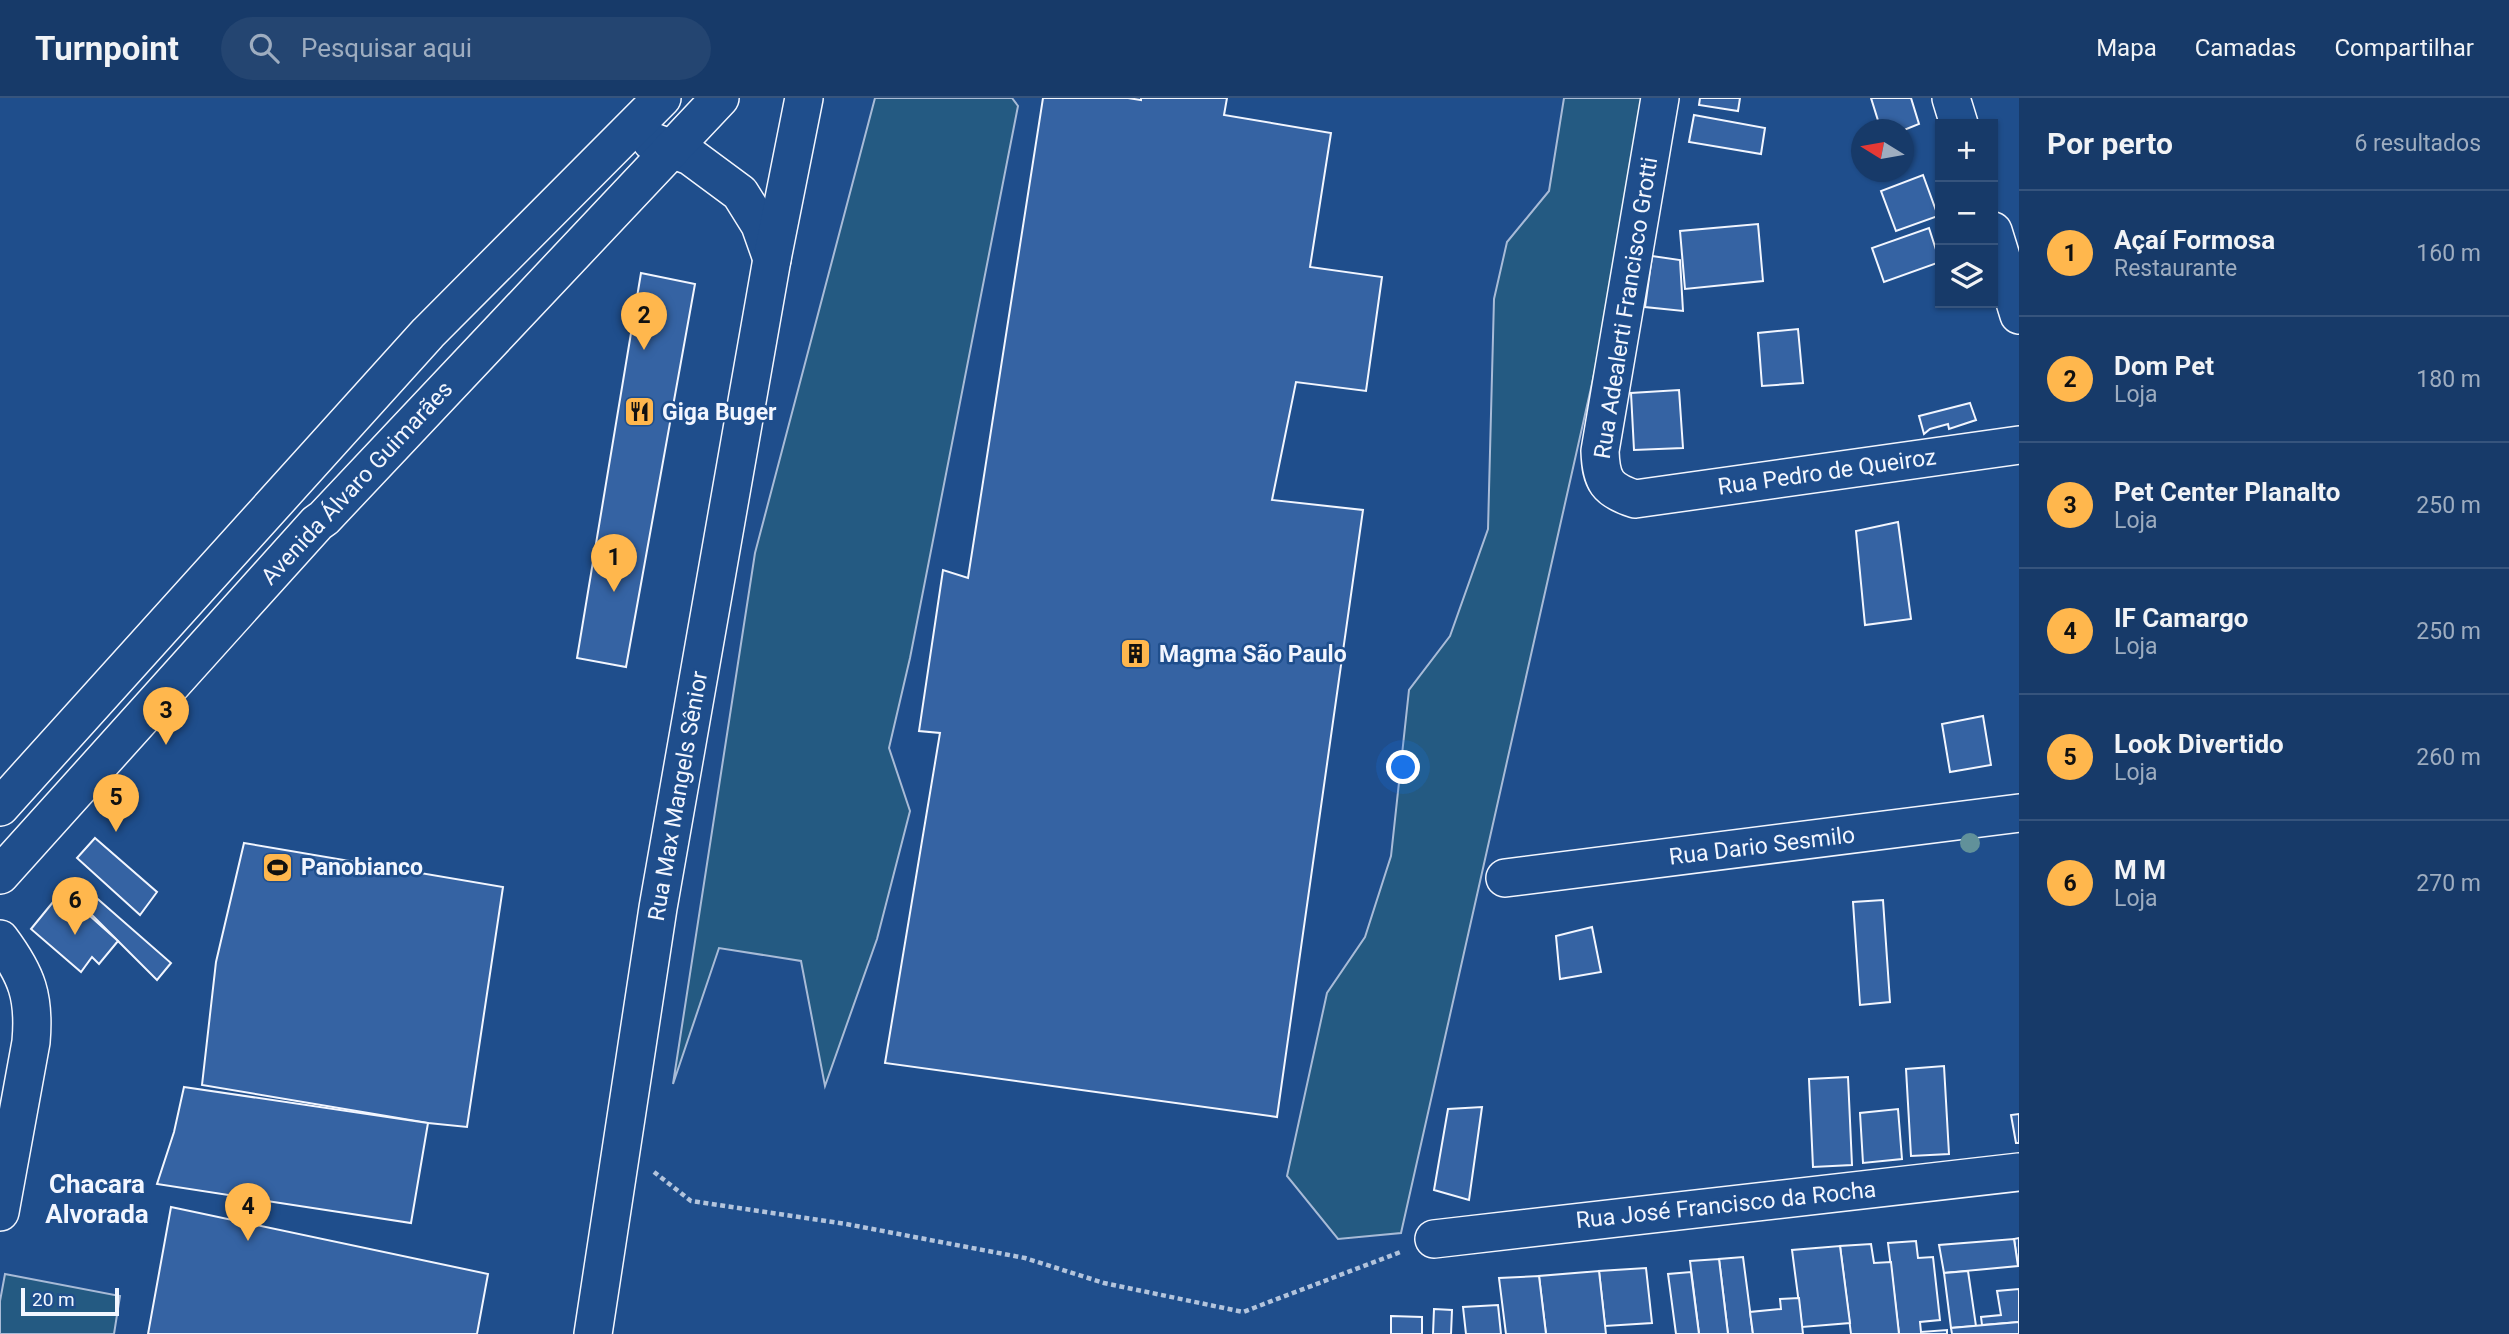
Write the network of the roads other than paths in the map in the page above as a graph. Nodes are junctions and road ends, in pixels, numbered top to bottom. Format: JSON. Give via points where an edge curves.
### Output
{"nodes":[{"id":1,"x":662,"y":98,"type":"edge"},
{"id":2,"x":720,"y":98,"type":"edge"},
{"id":3,"x":804,"y":98,"type":"edge"},
{"id":4,"x":1660,"y":98,"type":"edge"},
{"id":5,"x":635,"y":125,"type":"junction"},
{"id":6,"x":671,"y":150,"type":"junction"},
{"id":7,"x":1997,"y":245,"type":"edge"},
{"id":8,"x":772,"y":259,"type":"junction"},
{"id":9,"x":2019,"y":315,"type":"edge"},
{"id":10,"x":2019,"y":445,"type":"edge"},
{"id":11,"x":1635,"y":499,"type":"joint"},
{"id":12,"x":0,"y":807,"type":"edge"},
{"id":13,"x":2019,"y":814,"type":"edge"},
{"id":14,"x":0,"y":875,"type":"edge"},
{"id":15,"x":1505,"y":878,"type":"dead end"},
{"id":16,"x":0,"y":939,"type":"edge"},
{"id":17,"x":2019,"y":1172,"type":"edge"},
{"id":18,"x":0,"y":1212,"type":"edge"},
{"id":19,"x":1434,"y":1239,"type":"road end"},
{"id":20,"x":593,"y":1334,"type":"edge"}],
"edges":[{"from":1,"to":5,"type":"street","name":"Avenida Álvaro Guimarães"},
{"from":2,"to":6,"type":"street","name":"Avenida Álvaro Guimarães"},
{"from":3,"to":8,"type":"street","name":"Rua Max Mangels Sênior"},
{"from":4,"to":11,"type":"street","name":"Rua Adealerti Francisco Grotti","via":[[1600,452],[1606,483]]},
{"from":5,"to":6,"type":"street","name":"Rua Max Mangels Sênior","via":[[653,142]]},
{"from":5,"to":12,"type":"street","name":"Avenida Álvaro Guimarães","via":[[428,333]]},
{"from":6,"to":8,"type":"street","name":"Rua Max Mangels Sênior","via":[[690,156],[740,193],[760,225]]},
{"from":6,"to":14,"type":"street","name":"Avenida Álvaro Guimarães","via":[[317,523]]},
{"from":7,"to":9,"type":"street"},
{"from":8,"to":20,"type":"street","name":"Rua Max Mangels Sênior","via":[[658,908]]},
{"from":10,"to":11,"type":"street","name":"Rua Pedro de Queiroz"},
{"from":13,"to":15,"type":"street","name":"Rua Dario Sesmilo"},
{"from":16,"to":18,"type":"street","via":[[23,975],[33,1017]]},
{"from":17,"to":19,"type":"street","name":"Rua José Francisco da Rocha"}]}
